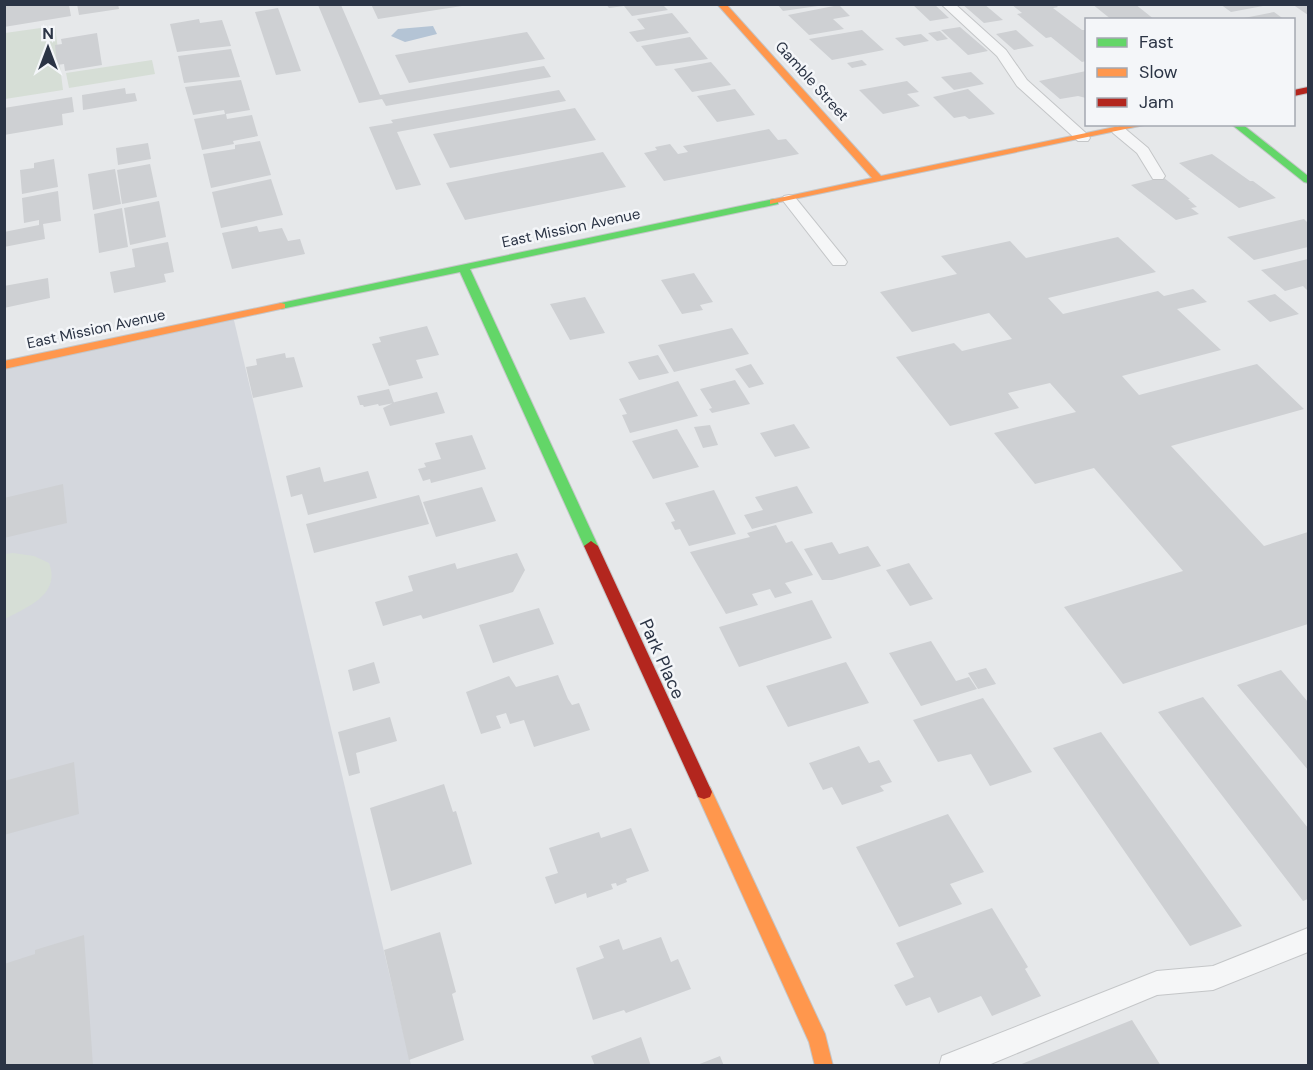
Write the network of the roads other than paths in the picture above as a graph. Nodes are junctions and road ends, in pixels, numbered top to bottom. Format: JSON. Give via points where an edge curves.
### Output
{"nodes":[{"id":1,"x":721,"y":4,"type":"edge"},
{"id":2,"x":947,"y":4,"type":"edge"},
{"id":3,"x":1135,"y":126,"type":"edge"},
{"id":4,"x":1238,"y":126,"type":"edge"},
{"id":5,"x":1118,"y":130,"type":"junction"},
{"id":6,"x":1083,"y":138,"type":"junction"},
{"id":7,"x":1158,"y":176,"type":"dead end"},
{"id":8,"x":879,"y":180,"type":"junction"},
{"id":9,"x":1308,"y":180,"type":"edge"},
{"id":10,"x":789,"y":199,"type":"junction"},
{"id":11,"x":839,"y":262,"type":"dead end"},
{"id":12,"x":464,"y":268,"type":"junction"},
{"id":13,"x":4,"y":365,"type":"edge"},
{"id":14,"x":1308,"y":940,"type":"edge"},
{"id":15,"x":824,"y":1065,"type":"edge"},
{"id":16,"x":952,"y":1065,"type":"edge"}],
"edges":[{"from":1,"to":8,"type":"street","name":"Gamble Street"},
{"from":2,"to":6,"type":"lane","via":[[1002,53],[1022,83]]},
{"from":3,"to":5,"type":"street","name":"East Mission Avenue"},
{"from":4,"to":9,"type":"street"},
{"from":5,"to":6,"type":"street","name":"East Mission Avenue"},
{"from":5,"to":7,"type":"lane","via":[[1143,151]]},
{"from":6,"to":8,"type":"street","name":"East Mission Avenue"},
{"from":8,"to":10,"type":"street","name":"East Mission Avenue"},
{"from":10,"to":11,"type":"lane"},
{"from":10,"to":12,"type":"street","name":"East Mission Avenue"},
{"from":12,"to":13,"type":"street","name":"East Mission Avenue"},
{"from":12,"to":15,"type":"street","name":"Park Place","via":[[818,1041]]},
{"from":14,"to":16,"type":"lane","via":[[1213,978],[1157,983]]}]}
